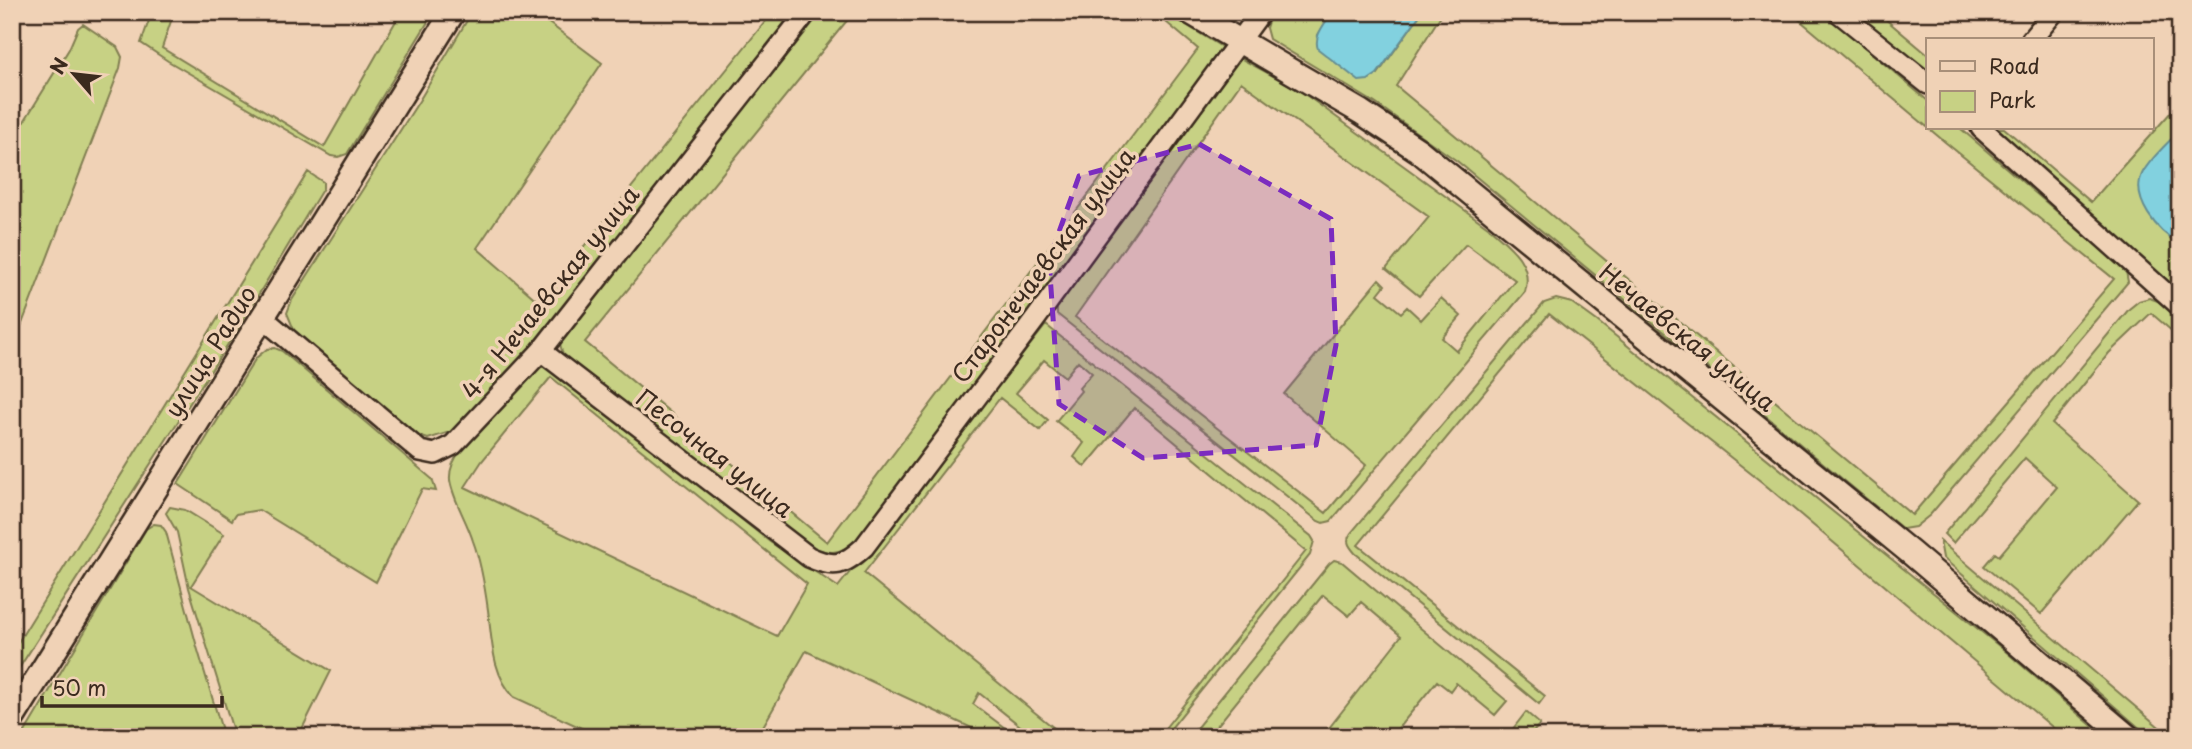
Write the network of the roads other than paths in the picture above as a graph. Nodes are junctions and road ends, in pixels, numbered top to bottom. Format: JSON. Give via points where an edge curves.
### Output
{"nodes":[{"id":1,"x":453,"y":12,"type":"edge"},
{"id":2,"x":807,"y":12,"type":"edge"},
{"id":3,"x":1190,"y":12,"type":"edge"},
{"id":4,"x":1261,"y":12,"type":"edge"},
{"id":5,"x":1838,"y":12,"type":"edge"},
{"id":6,"x":2054,"y":12,"type":"edge"},
{"id":7,"x":2033,"y":38,"type":"edge"},
{"id":8,"x":1242,"y":41,"type":"junction"},
{"id":9,"x":1926,"y":82,"type":"edge"},
{"id":10,"x":1983,"y":130,"type":"edge"},
{"id":11,"x":2180,"y":306,"type":"edge"},
{"id":12,"x":263,"y":318,"type":"junction"},
{"id":13,"x":541,"y":351,"type":"junction"},
{"id":14,"x":864,"y":547,"type":"joint"},
{"id":15,"x":12,"y":719,"type":"edge"},
{"id":16,"x":2128,"y":737,"type":"edge"}],
"edges":[{"from":1,"to":12,"type":"street","name":"улица Радио"},
{"from":2,"to":13,"type":"street","name":"4-я Нечаевская улица"},
{"from":3,"to":8,"type":"street","name":"Нечаевская улица"},
{"from":4,"to":8,"type":"street","name":"Старонечаевская улица"},
{"from":5,"to":9,"type":"street"},
{"from":6,"to":7,"type":"street"},
{"from":8,"to":14,"type":"street","name":"Старонечаевская улица"},
{"from":8,"to":16,"type":"street","name":"Нечаевская улица","via":[[1418,150],[1911,553]]},
{"from":10,"to":11,"type":"street"},
{"from":12,"to":13,"type":"street","name":"4-я Нечаевская улица","via":[[408,442],[435,454],[453,445]]},
{"from":12,"to":15,"type":"street","name":"улица Радио"},
{"from":13,"to":14,"type":"street","name":"Песочная улица","via":[[809,557],[838,565]]}]}
